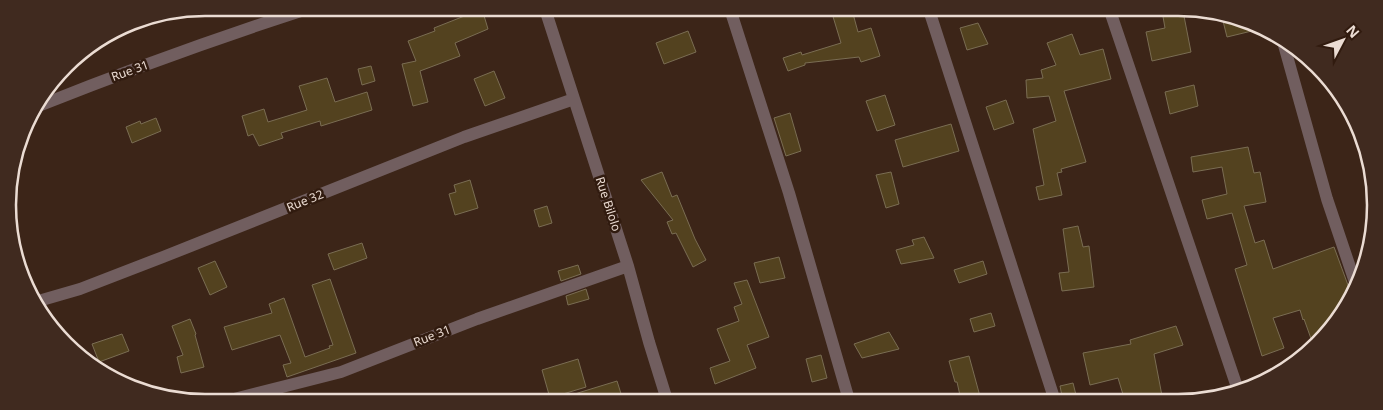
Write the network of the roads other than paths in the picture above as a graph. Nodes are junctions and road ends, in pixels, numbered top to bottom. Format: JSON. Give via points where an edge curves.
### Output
{"nodes":[{"id":1,"x":285,"y":16,"type":"edge"},
{"id":2,"x":547,"y":16,"type":"edge"},
{"id":3,"x":732,"y":16,"type":"edge"},
{"id":4,"x":931,"y":16,"type":"edge"},
{"id":5,"x":1112,"y":16,"type":"edge"},
{"id":6,"x":1285,"y":50,"type":"edge"},
{"id":7,"x":574,"y":99,"type":"junction"},
{"id":8,"x":46,"y":104,"type":"edge"},
{"id":9,"x":628,"y":266,"type":"junction"},
{"id":10,"x":1353,"y":275,"type":"edge"},
{"id":11,"x":42,"y":300,"type":"edge"},
{"id":12,"x":1236,"y":385,"type":"edge"},
{"id":13,"x":254,"y":394,"type":"edge"},
{"id":14,"x":665,"y":394,"type":"edge"},
{"id":15,"x":847,"y":394,"type":"edge"},
{"id":16,"x":1053,"y":394,"type":"edge"}],
"edges":[{"from":1,"to":8,"type":"street","name":"Rue 31"},
{"from":2,"to":7,"type":"street","name":"Rue Bilolo"},
{"from":3,"to":15,"type":"street","via":[[789,193]]},
{"from":4,"to":16,"type":"street"},
{"from":5,"to":12,"type":"street"},
{"from":6,"to":10,"type":"street","via":[[1327,199]]},
{"from":7,"to":9,"type":"street","name":"Rue Bilolo"},
{"from":7,"to":11,"type":"street","name":"Rue 32","via":[[464,137],[163,257]]},
{"from":9,"to":13,"type":"street","name":"Rue 31","via":[[477,319],[341,372]]},
{"from":9,"to":14,"type":"street","name":"Rue Bilolo"}]}
